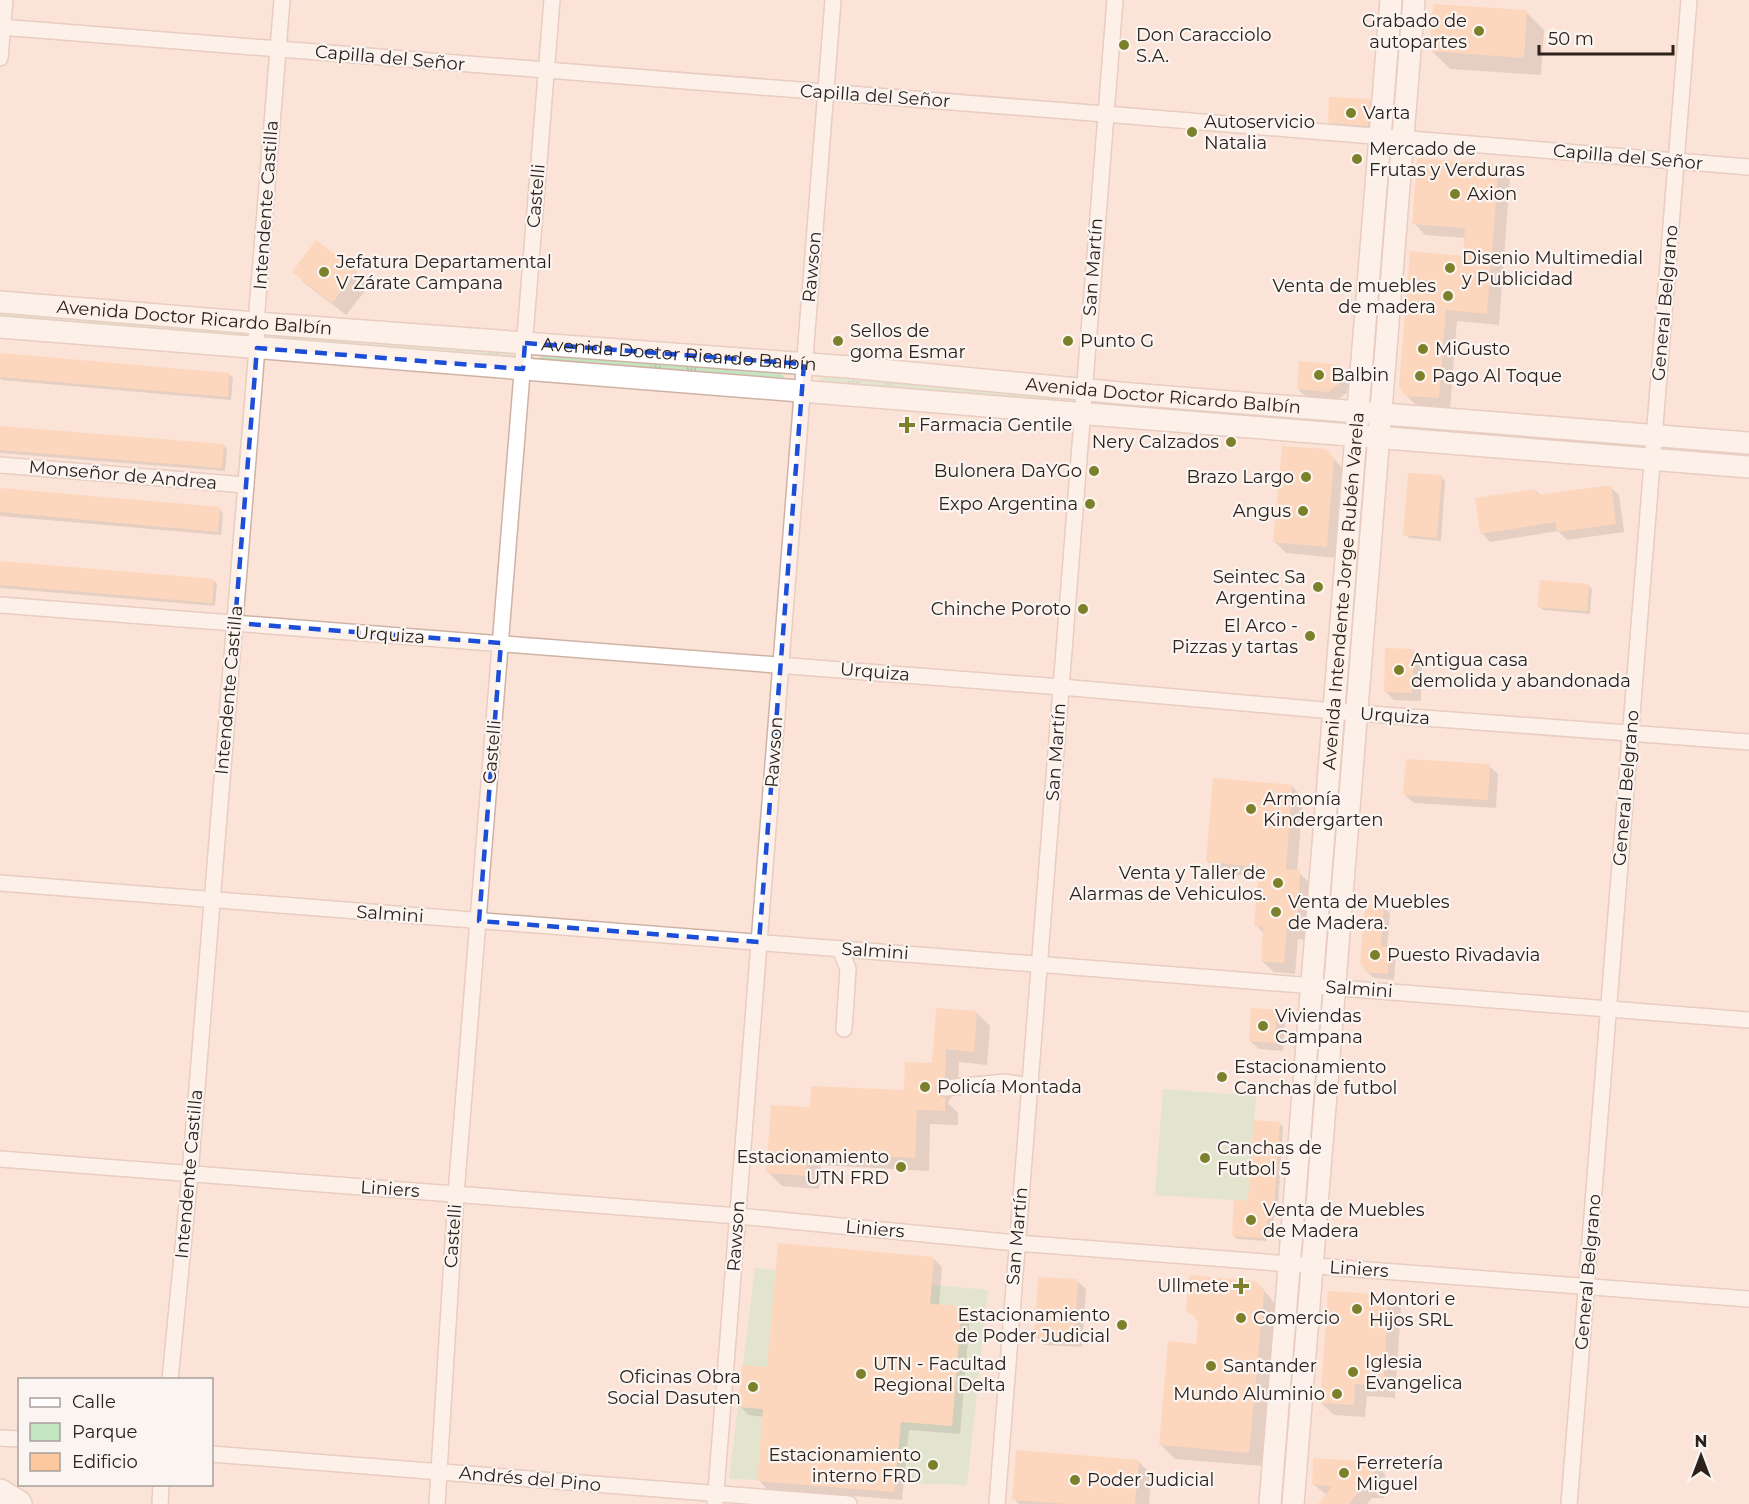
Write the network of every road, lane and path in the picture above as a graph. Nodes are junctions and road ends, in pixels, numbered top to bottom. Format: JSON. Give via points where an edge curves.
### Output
{"nodes":[{"id":1,"x":5,"y":0,"type":"edge"},
{"id":2,"x":282,"y":0,"type":"edge"},
{"id":3,"x":552,"y":0,"type":"edge"},
{"id":4,"x":833,"y":0,"type":"edge"},
{"id":5,"x":1115,"y":0,"type":"edge"},
{"id":6,"x":1391,"y":0,"type":"edge"},
{"id":7,"x":1414,"y":0,"type":"edge"},
{"id":8,"x":1689,"y":0,"type":"edge"},
{"id":9,"x":1,"y":27,"type":"edge"},
{"id":10,"x":278,"y":49,"type":"junction"},
{"id":11,"x":0,"y":58,"type":"edge"},
{"id":12,"x":546,"y":70,"type":"junction"},
{"id":13,"x":826,"y":92,"type":"junction"},
{"id":14,"x":1105,"y":114,"type":"junction"},
{"id":15,"x":1380,"y":138,"type":"junction"},
{"id":16,"x":1402,"y":140,"type":"junction"},
{"id":17,"x":1676,"y":161,"type":"junction"},
{"id":18,"x":1749,"y":167,"type":"edge"},
{"id":19,"x":0,"y":302,"type":"edge"},
{"id":20,"x":256,"y":323,"type":"junction"},
{"id":21,"x":0,"y":327,"type":"edge"},
{"id":22,"x":525,"y":343,"type":"junction"},
{"id":23,"x":257,"y":348,"type":"junction"},
{"id":24,"x":804,"y":364,"type":"junction"},
{"id":25,"x":523,"y":369,"type":"junction"},
{"id":26,"x":1084,"y":390,"type":"junction"},
{"id":27,"x":802,"y":392,"type":"junction"},
{"id":28,"x":1358,"y":413,"type":"junction"},
{"id":29,"x":1083,"y":414,"type":"junction"},
{"id":30,"x":1381,"y":414,"type":"junction"},
{"id":31,"x":1654,"y":435,"type":"junction"},
{"id":32,"x":1356,"y":437,"type":"junction"},
{"id":33,"x":1379,"y":438,"type":"junction"},
{"id":34,"x":1749,"y":443,"type":"edge"},
{"id":35,"x":1652,"y":460,"type":"junction"},
{"id":36,"x":0,"y":465,"type":"edge"},
{"id":37,"x":1749,"y":467,"type":"edge"},
{"id":38,"x":246,"y":485,"type":"junction"},
{"id":39,"x":0,"y":605,"type":"edge"},
{"id":40,"x":235,"y":623,"type":"junction"},
{"id":41,"x":501,"y":643,"type":"junction"},
{"id":42,"x":780,"y":665,"type":"junction"},
{"id":43,"x":1061,"y":687,"type":"junction"},
{"id":44,"x":1333,"y":711,"type":"junction"},
{"id":45,"x":1357,"y":713,"type":"junction"},
{"id":46,"x":1630,"y":734,"type":"junction"},
{"id":47,"x":1749,"y":742,"type":"edge"},
{"id":48,"x":0,"y":883,"type":"edge"},
{"id":49,"x":212,"y":900,"type":"junction"},
{"id":50,"x":478,"y":921,"type":"junction"},
{"id":51,"x":759,"y":942,"type":"junction"},
{"id":52,"x":840,"y":949,"type":"junction"},
{"id":53,"x":1039,"y":964,"type":"junction"},
{"id":54,"x":1312,"y":986,"type":"junction"},
{"id":55,"x":1335,"y":987,"type":"junction"},
{"id":56,"x":1608,"y":1009,"type":"junction"},
{"id":57,"x":1749,"y":1020,"type":"edge"},
{"id":58,"x":844,"y":1029,"type":"dead end"},
{"id":59,"x":1029,"y":1086,"type":"junction"},
{"id":60,"x":945,"y":1088,"type":"dead end"},
{"id":61,"x":0,"y":1160,"type":"edge"},
{"id":62,"x":190,"y":1174,"type":"junction"},
{"id":63,"x":456,"y":1194,"type":"junction"},
{"id":64,"x":738,"y":1216,"type":"junction"},
{"id":65,"x":1016,"y":1242,"type":"junction"},
{"id":66,"x":1289,"y":1264,"type":"junction"},
{"id":67,"x":1312,"y":1266,"type":"junction"},
{"id":68,"x":1586,"y":1287,"type":"junction"},
{"id":69,"x":1749,"y":1299,"type":"edge"},
{"id":70,"x":170,"y":1378,"type":"edge"},
{"id":71,"x":0,"y":1438,"type":"edge"},
{"id":72,"x":18,"y":1439,"type":"edge"},
{"id":73,"x":213,"y":1455,"type":"edge"},
{"id":74,"x":439,"y":1471,"type":"junction"},
{"id":75,"x":160,"y":1486,"type":"edge"},
{"id":76,"x":0,"y":1494,"type":"edge"},
{"id":77,"x":715,"y":1499,"type":"edge"},
{"id":78,"x":18,"y":1504,"type":"edge"},
{"id":79,"x":160,"y":1504,"type":"edge"},
{"id":80,"x":437,"y":1504,"type":"edge"},
{"id":81,"x":849,"y":1504,"type":"edge"},
{"id":82,"x":997,"y":1504,"type":"edge"},
{"id":83,"x":1270,"y":1504,"type":"edge"},
{"id":84,"x":1293,"y":1504,"type":"edge"},
{"id":85,"x":1569,"y":1504,"type":"edge"}],
"edges":[{"from":1,"to":9,"type":"street"},
{"from":2,"to":10,"type":"street","name":"Intendente Castilla"},
{"from":3,"to":12,"type":"street","name":"Castelli"},
{"from":4,"to":13,"type":"street","name":"Rawson"},
{"from":5,"to":14,"type":"street","name":"San Martín"},
{"from":6,"to":15,"type":"main road","name":"Avenida Intendente Jorge Rubén Varela"},
{"from":7,"to":16,"type":"main road","name":"Avenida Intendente Jorge Rubén Varela"},
{"from":8,"to":17,"type":"street","name":"General Belgrano"},
{"from":9,"to":10,"type":"street","name":"Capilla del Señor"},
{"from":9,"to":11,"type":"street"},
{"from":10,"to":12,"type":"street","name":"Capilla del Señor"},
{"from":10,"to":20,"type":"street","name":"Intendente Castilla"},
{"from":12,"to":13,"type":"street","name":"Capilla del Señor"},
{"from":12,"to":22,"type":"street","name":"Castelli"},
{"from":13,"to":14,"type":"street","name":"Capilla del Señor"},
{"from":13,"to":24,"type":"street","name":"Rawson"},
{"from":14,"to":15,"type":"street","name":"Capilla del Señor"},
{"from":14,"to":26,"type":"street","name":"San Martín"},
{"from":15,"to":16,"type":"street","name":"Capilla del Señor"},
{"from":15,"to":28,"type":"main road","name":"Avenida Intendente Jorge Rubén Varela"},
{"from":16,"to":17,"type":"street","name":"Capilla del Señor"},
{"from":16,"to":30,"type":"main road","name":"Avenida Intendente Jorge Rubén Varela"},
{"from":17,"to":18,"type":"street","name":"Capilla del Señor"},
{"from":17,"to":31,"type":"street","name":"General Belgrano"},
{"from":19,"to":20,"type":"main road","name":"Avenida Doctor Ricardo Balbín"},
{"from":20,"to":22,"type":"main road","name":"Avenida Doctor Ricardo Balbín"},
{"from":20,"to":23,"type":"street","name":"Intendente Castilla"},
{"from":21,"to":23,"type":"main road","name":"Avenida Doctor Ricardo Balbín"},
{"from":22,"to":24,"type":"main road","name":"Avenida Doctor Ricardo Balbín"},
{"from":22,"to":25,"type":"street","name":"Castelli"},
{"from":23,"to":25,"type":"main road","name":"Avenida Doctor Ricardo Balbín"},
{"from":23,"to":38,"type":"street","name":"Intendente Castilla"},
{"from":24,"to":26,"type":"main road","name":"Avenida Doctor Ricardo Balbín"},
{"from":24,"to":27,"type":"street","name":"Rawson"},
{"from":25,"to":27,"type":"main road","name":"Avenida Doctor Ricardo Balbín"},
{"from":25,"to":41,"type":"street","name":"Castelli"},
{"from":26,"to":28,"type":"main road","name":"Avenida Doctor Ricardo Balbín"},
{"from":26,"to":29,"type":"street","name":"San Martín"},
{"from":27,"to":29,"type":"main road","name":"Avenida Doctor Ricardo Balbín"},
{"from":27,"to":42,"type":"street","name":"Rawson"},
{"from":28,"to":30,"type":"main road","name":"Avenida Doctor Ricardo Balbín"},
{"from":28,"to":32,"type":"main road","name":"Avenida Intendente Jorge Rubén Varela"},
{"from":29,"to":32,"type":"main road","name":"Avenida Doctor Ricardo Balbín"},
{"from":29,"to":43,"type":"street","name":"San Martín"},
{"from":30,"to":31,"type":"main road","name":"Avenida Doctor Ricardo Balbín"},
{"from":30,"to":33,"type":"main road","name":"Avenida Intendente Jorge Rubén Varela"},
{"from":31,"to":34,"type":"main road","name":"Avenida Doctor Ricardo Balbín"},
{"from":31,"to":35,"type":"street","name":"General Belgrano"},
{"from":32,"to":33,"type":"main road","name":"Avenida Doctor Ricardo Balbín"},
{"from":32,"to":44,"type":"main road","name":"Avenida Intendente Jorge Rubén Varela"},
{"from":33,"to":35,"type":"main road","name":"Avenida Doctor Ricardo Balbín"},
{"from":33,"to":45,"type":"main road","name":"Avenida Intendente Jorge Rubén Varela"},
{"from":35,"to":37,"type":"main road","name":"Avenida Doctor Ricardo Balbín"},
{"from":35,"to":46,"type":"street","name":"General Belgrano"},
{"from":36,"to":38,"type":"street","name":"Monseñor de Andrea"},
{"from":38,"to":40,"type":"street","name":"Intendente Castilla"},
{"from":39,"to":40,"type":"street","name":"Urquiza"},
{"from":40,"to":41,"type":"street","name":"Urquiza"},
{"from":40,"to":49,"type":"street","name":"Intendente Castilla"},
{"from":41,"to":42,"type":"street","name":"Urquiza"},
{"from":41,"to":50,"type":"street","name":"Castelli"},
{"from":42,"to":43,"type":"street","name":"Urquiza"},
{"from":42,"to":51,"type":"street","name":"Rawson"},
{"from":43,"to":44,"type":"street","name":"Urquiza"},
{"from":43,"to":53,"type":"street","name":"San Martín"},
{"from":44,"to":45,"type":"street","name":"Urquiza"},
{"from":44,"to":54,"type":"main road","name":"Avenida Intendente Jorge Rubén Varela"},
{"from":45,"to":46,"type":"street","name":"Urquiza"},
{"from":45,"to":55,"type":"main road","name":"Avenida Intendente Jorge Rubén Varela"},
{"from":46,"to":47,"type":"street","name":"Urquiza"},
{"from":46,"to":56,"type":"street","name":"General Belgrano"},
{"from":48,"to":49,"type":"street","name":"Salmini"},
{"from":49,"to":50,"type":"street","name":"Salmini"},
{"from":49,"to":62,"type":"street","name":"Intendente Castilla"},
{"from":50,"to":51,"type":"street","name":"Salmini"},
{"from":50,"to":63,"type":"street","name":"Castelli"},
{"from":51,"to":52,"type":"street","name":"Salmini"},
{"from":51,"to":64,"type":"street","name":"Rawson"},
{"from":52,"to":53,"type":"street","name":"Salmini"},
{"from":52,"to":58,"type":"street","via":[[848,969]]},
{"from":53,"to":54,"type":"street","name":"Salmini"},
{"from":53,"to":59,"type":"street","name":"San Martín"},
{"from":54,"to":55,"type":"street","name":"Salmini"},
{"from":54,"to":66,"type":"main road","name":"Avenida Intendente Jorge Rubén Varela"},
{"from":55,"to":56,"type":"street","name":"Salmini"},
{"from":55,"to":67,"type":"main road","name":"Avenida Intendente Jorge Rubén Varela"},
{"from":56,"to":57,"type":"street","name":"Salmini"},
{"from":56,"to":68,"type":"street","name":"General Belgrano"},
{"from":59,"to":60,"type":"street","via":[[1005,1082]]},
{"from":59,"to":65,"type":"street","name":"San Martín"},
{"from":61,"to":62,"type":"street","name":"Liniers"},
{"from":62,"to":63,"type":"street","name":"Liniers"},
{"from":62,"to":70,"type":"street","name":"Intendente Castilla"},
{"from":63,"to":64,"type":"street","name":"Liniers"},
{"from":63,"to":74,"type":"street","name":"Castelli"},
{"from":64,"to":65,"type":"street","name":"Liniers"},
{"from":64,"to":77,"type":"street","name":"Rawson"},
{"from":65,"to":66,"type":"street","name":"Liniers"},
{"from":65,"to":82,"type":"street","name":"San Martín"},
{"from":66,"to":67,"type":"street","name":"Liniers"},
{"from":66,"to":83,"type":"main road","name":"Avenida Intendente Jorge Rubén Varela"},
{"from":67,"to":68,"type":"street","name":"Liniers"},
{"from":67,"to":84,"type":"main road","name":"Avenida Intendente Jorge Rubén Varela"},
{"from":68,"to":69,"type":"street","name":"Liniers"},
{"from":68,"to":85,"type":"street","name":"General Belgrano"},
{"from":71,"to":72,"type":"street"},
{"from":73,"to":74,"type":"street","name":"Andrés del Pino"},
{"from":74,"to":77,"type":"street","name":"Andrés del Pino"},
{"from":74,"to":80,"type":"street","name":"Castelli"},
{"from":75,"to":79,"type":"street"},
{"from":76,"to":78,"type":"highway"},
{"from":77,"to":81,"type":"street","name":"Andrés del Pino"}]}
